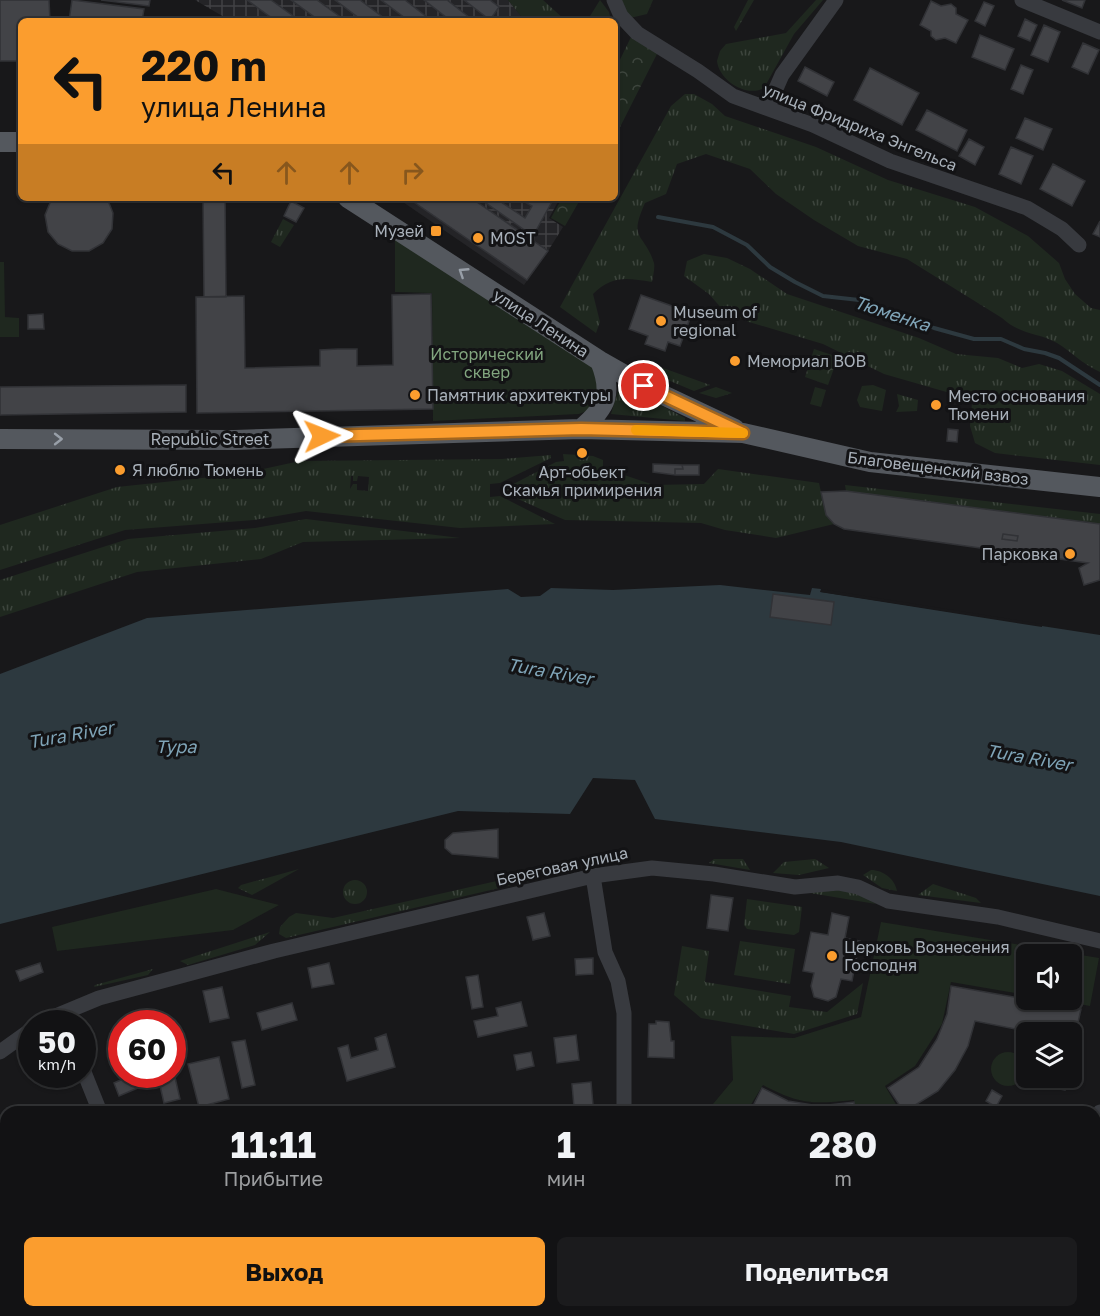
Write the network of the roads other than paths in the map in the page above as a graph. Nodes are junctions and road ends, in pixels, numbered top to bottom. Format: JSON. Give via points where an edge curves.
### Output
{"nodes":[{"id":1,"x":614,"y":0,"type":"edge"},
{"id":2,"x":836,"y":0,"type":"edge"},
{"id":3,"x":1022,"y":0,"type":"edge"},
{"id":4,"x":1100,"y":32,"type":"edge"},
{"id":5,"x":768,"y":107,"type":"junction"},
{"id":6,"x":0,"y":142,"type":"edge"},
{"id":7,"x":18,"y":142,"type":"edge"},
{"id":8,"x":353,"y":201,"type":"edge"},
{"id":9,"x":1079,"y":245,"type":"dead end"},
{"id":10,"x":600,"y":361,"type":"junction"},
{"id":11,"x":581,"y":429,"type":"junction"},
{"id":12,"x":743,"y":433,"type":"junction"},
{"id":13,"x":0,"y":439,"type":"edge"},
{"id":14,"x":1100,"y":487,"type":"edge"},
{"id":15,"x":593,"y":876,"type":"junction"},
{"id":16,"x":1100,"y":942,"type":"edge"},
{"id":17,"x":77,"y":1010,"type":"edge"},
{"id":18,"x":18,"y":1039,"type":"edge"},
{"id":19,"x":0,"y":1052,"type":"edge"},
{"id":20,"x":90,"y":1088,"type":"edge"},
{"id":21,"x":98,"y":1106,"type":"edge"},
{"id":22,"x":624,"y":1106,"type":"edge"}],
"edges":[{"from":1,"to":5,"type":"street","name":"улица Фридриха Энгельса","via":[[621,16],[637,33],[733,96]]},
{"from":2,"to":5,"type":"street","via":[[782,75]]},
{"from":3,"to":4,"type":"street"},
{"from":5,"to":9,"type":"street","name":"улица Фридриха Энгельса","via":[[890,161],[1027,208],[1062,229]]},
{"from":6,"to":7,"type":"main road"},
{"from":10,"to":8,"type":"main road","name":"улица Ленина","one_way":true},
{"from":10,"to":11,"type":"main road","via":[[609,385],[606,398]]},
{"from":10,"to":12,"type":"main road","name":"улица Ленина"},
{"from":11,"to":12,"type":"main road","name":"Republic Street"},
{"from":13,"to":11,"type":"main road","name":"Republic Street","one_way":true,"via":[[234,440]]},
{"from":12,"to":14,"type":"main road","name":"Благовещенский взвоз","via":[[870,462]]},
{"from":15,"to":16,"type":"street","name":"Береговая улица","via":[[651,868],[795,887],[838,883],[858,887],[888,902],[998,917]]},
{"from":15,"to":17,"type":"street","name":"Береговая улица","via":[[252,957],[99,998]]},
{"from":15,"to":22,"type":"street","via":[[605,952],[618,981],[624,1014]]},
{"from":18,"to":19,"type":"street"},
{"from":20,"to":21,"type":"street"}]}
